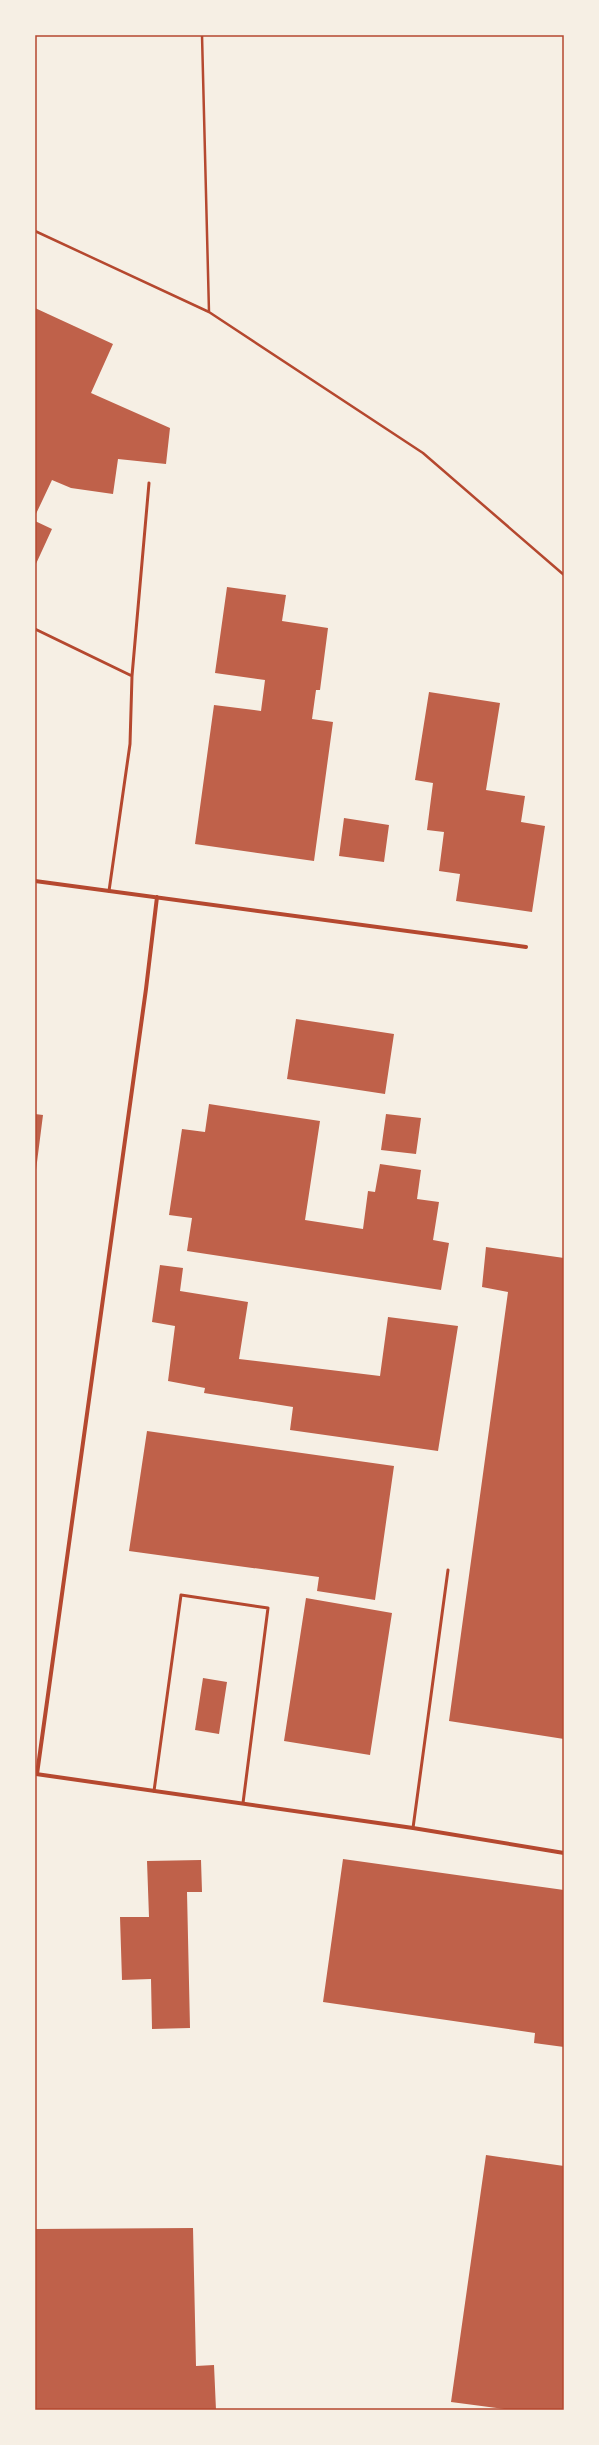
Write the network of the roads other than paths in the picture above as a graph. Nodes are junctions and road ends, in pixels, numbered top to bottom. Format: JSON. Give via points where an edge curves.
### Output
{"nodes":[{"id":1,"x":149,"y":483,"type":"dead end"},
{"id":2,"x":35,"y":628,"type":"edge"},
{"id":3,"x":132,"y":676,"type":"junction"},
{"id":4,"x":35,"y":881,"type":"edge"},
{"id":5,"x":109,"y":891,"type":"junction"},
{"id":6,"x":157,"y":897,"type":"junction"},
{"id":7,"x":526,"y":947,"type":"dead end"},
{"id":8,"x":448,"y":1570,"type":"dead end"},
{"id":9,"x":36,"y":1774,"type":"edge"},
{"id":10,"x":154,"y":1791,"type":"junction"},
{"id":11,"x":243,"y":1803,"type":"junction"},
{"id":12,"x":413,"y":1828,"type":"junction"},
{"id":13,"x":564,"y":1853,"type":"edge"}],
"edges":[{"from":1,"to":3,"type":"lane"},
{"from":2,"to":3,"type":"lane"},
{"from":3,"to":5,"type":"lane","via":[[130,744]]},
{"from":4,"to":5,"type":"street"},
{"from":5,"to":6,"type":"street"},
{"from":6,"to":7,"type":"street"},
{"from":6,"to":9,"type":"street"},
{"from":8,"to":12,"type":"lane"},
{"from":9,"to":10,"type":"street"},
{"from":10,"to":11,"type":"street"},
{"from":10,"to":11,"type":"lane","via":[[181,1595],[268,1608]]},
{"from":11,"to":12,"type":"street"},
{"from":12,"to":13,"type":"street"}]}
